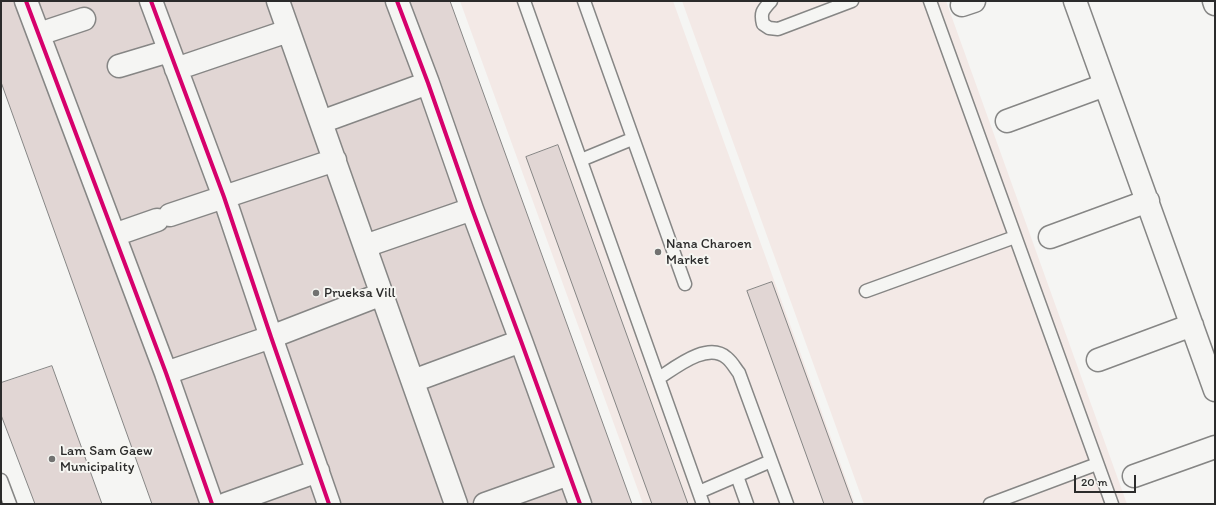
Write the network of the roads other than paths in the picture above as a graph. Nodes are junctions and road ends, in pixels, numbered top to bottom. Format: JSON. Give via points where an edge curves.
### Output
{"nodes":[{"id":1,"x":26,"y":1,"type":"edge"},
{"id":2,"x":151,"y":1,"type":"edge"},
{"id":3,"x":278,"y":1,"type":"edge"},
{"id":4,"x":398,"y":1,"type":"edge"},
{"id":5,"x":524,"y":1,"type":"edge"},
{"id":6,"x":584,"y":1,"type":"edge"},
{"id":7,"x":771,"y":1,"type":"edge"},
{"id":8,"x":852,"y":1,"type":"edge"},
{"id":9,"x":930,"y":1,"type":"edge"},
{"id":10,"x":1075,"y":1,"type":"edge"},
{"id":11,"x":1214,"y":1,"type":"edge"},
{"id":12,"x":1215,"y":4,"type":"edge"},
{"id":13,"x":84,"y":19,"type":"dead end"},
{"id":14,"x":288,"y":31,"type":"junction"},
{"id":15,"x":38,"y":34,"type":"junction"},
{"id":16,"x":173,"y":60,"type":"junction"},
{"id":17,"x":119,"y":66,"type":"dead end"},
{"id":18,"x":428,"y":83,"type":"junction"},
{"id":19,"x":1105,"y":85,"type":"junction"},
{"id":20,"x":1007,"y":121,"type":"dead end"},
{"id":21,"x":321,"y":122,"type":"junction"},
{"id":22,"x":632,"y":139,"type":"junction"},
{"id":23,"x":335,"y":160,"type":"junction"},
{"id":24,"x":582,"y":160,"type":"junction"},
{"id":25,"x":224,"y":197,"type":"junction"},
{"id":26,"x":1148,"y":201,"type":"junction"},
{"id":27,"x":472,"y":210,"type":"junction"},
{"id":28,"x":114,"y":235,"type":"junction"},
{"id":29,"x":1016,"y":237,"type":"junction"},
{"id":30,"x":1050,"y":237,"type":"dead end"},
{"id":31,"x":365,"y":246,"type":"junction"},
{"id":32,"x":685,"y":284,"type":"dead end"},
{"id":33,"x":866,"y":291,"type":"dead end"},
{"id":34,"x":382,"y":294,"type":"junction"},
{"id":35,"x":1192,"y":325,"type":"junction"},
{"id":36,"x":271,"y":337,"type":"junction"},
{"id":37,"x":521,"y":341,"type":"junction"},
{"id":38,"x":1098,"y":360,"type":"dead end"},
{"id":39,"x":166,"y":373,"type":"junction"},
{"id":40,"x":659,"y":378,"type":"junction"},
{"id":41,"x":413,"y":381,"type":"junction"},
{"id":42,"x":1215,"y":390,"type":"edge"},
{"id":43,"x":1215,"y":447,"type":"edge"},
{"id":44,"x":771,"y":461,"type":"junction"},
{"id":45,"x":1097,"y":464,"type":"junction"},
{"id":46,"x":318,"y":471,"type":"junction"},
{"id":47,"x":569,"y":474,"type":"junction"},
{"id":48,"x":737,"y":476,"type":"junction"},
{"id":49,"x":1134,"y":476,"type":"dead end"},
{"id":50,"x":1,"y":480,"type":"edge"},
{"id":51,"x":699,"y":492,"type":"junction"},
{"id":52,"x":10,"y":504,"type":"edge"},
{"id":53,"x":212,"y":504,"type":"edge"},
{"id":54,"x":226,"y":504,"type":"edge"},
{"id":55,"x":329,"y":504,"type":"edge"},
{"id":56,"x":456,"y":504,"type":"edge"},
{"id":57,"x":485,"y":504,"type":"edge"},
{"id":58,"x":580,"y":504,"type":"edge"},
{"id":59,"x":703,"y":504,"type":"edge"},
{"id":60,"x":747,"y":504,"type":"edge"},
{"id":61,"x":787,"y":504,"type":"edge"},
{"id":62,"x":990,"y":504,"type":"edge"},
{"id":63,"x":1112,"y":504,"type":"edge"}],
"edges":[{"from":1,"to":15,"type":"street"},
{"from":2,"to":16,"type":"street"},
{"from":3,"to":14,"type":"street"},
{"from":4,"to":18,"type":"street"},
{"from":5,"to":24,"type":"lane"},
{"from":6,"to":22,"type":"lane"},
{"from":7,"to":8,"type":"lane","via":[[761,16],[763,24],[778,29]]},
{"from":9,"to":29,"type":"lane"},
{"from":10,"to":19,"type":"street"},
{"from":11,"to":12,"type":"street"},
{"from":13,"to":15,"type":"street"},
{"from":14,"to":16,"type":"street"},
{"from":14,"to":21,"type":"street"},
{"from":15,"to":28,"type":"street"},
{"from":16,"to":17,"type":"street"},
{"from":16,"to":25,"type":"street"},
{"from":18,"to":21,"type":"street"},
{"from":18,"to":27,"type":"street"},
{"from":19,"to":20,"type":"street"},
{"from":19,"to":26,"type":"street"},
{"from":21,"to":23,"type":"street"},
{"from":22,"to":24,"type":"lane"},
{"from":22,"to":32,"type":"lane"},
{"from":23,"to":25,"type":"street"},
{"from":23,"to":31,"type":"street"},
{"from":24,"to":40,"type":"lane"},
{"from":25,"to":28,"type":"street"},
{"from":25,"to":36,"type":"street"},
{"from":26,"to":30,"type":"street"},
{"from":26,"to":35,"type":"street"},
{"from":27,"to":31,"type":"street"},
{"from":27,"to":37,"type":"street"},
{"from":28,"to":39,"type":"street"},
{"from":29,"to":33,"type":"lane"},
{"from":29,"to":45,"type":"lane"},
{"from":31,"to":34,"type":"street"},
{"from":34,"to":36,"type":"street"},
{"from":34,"to":41,"type":"street"},
{"from":35,"to":38,"type":"street"},
{"from":35,"to":42,"type":"street"},
{"from":36,"to":39,"type":"street"},
{"from":36,"to":46,"type":"street"},
{"from":37,"to":41,"type":"street"},
{"from":37,"to":47,"type":"street"},
{"from":39,"to":53,"type":"street"},
{"from":40,"to":44,"type":"lane","via":[[688,359],[703,353],[718,353],[727,358],[739,373]]},
{"from":40,"to":51,"type":"lane"},
{"from":41,"to":56,"type":"street"},
{"from":43,"to":49,"type":"street"},
{"from":44,"to":48,"type":"lane"},
{"from":44,"to":61,"type":"lane"},
{"from":45,"to":62,"type":"lane"},
{"from":45,"to":63,"type":"lane"},
{"from":46,"to":54,"type":"street"},
{"from":46,"to":55,"type":"street"},
{"from":47,"to":57,"type":"street"},
{"from":47,"to":58,"type":"street"},
{"from":48,"to":51,"type":"lane"},
{"from":48,"to":60,"type":"lane"},
{"from":50,"to":52,"type":"lane"},
{"from":51,"to":59,"type":"lane"}]}
